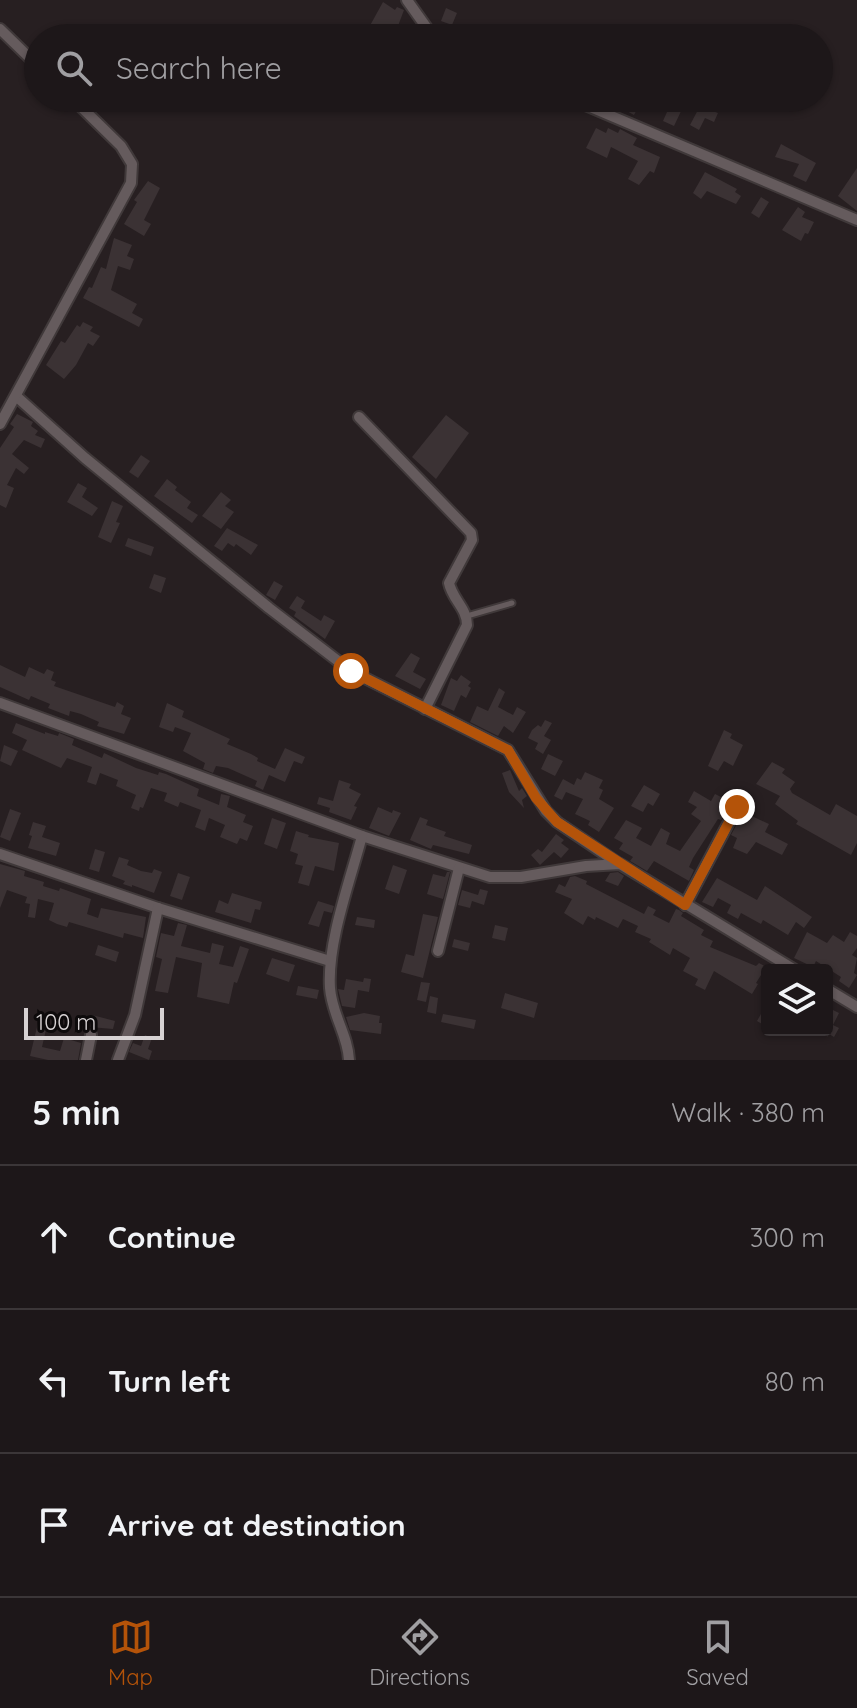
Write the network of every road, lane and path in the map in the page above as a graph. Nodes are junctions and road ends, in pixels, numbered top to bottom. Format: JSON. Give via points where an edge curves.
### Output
{"nodes":[{"id":1,"x":407,"y":0,"type":"edge"},
{"id":2,"x":424,"y":24,"type":"edge"},
{"id":3,"x":0,"y":29,"type":"edge"},
{"id":4,"x":24,"y":52,"type":"edge"},
{"id":5,"x":86,"y":112,"type":"edge"},
{"id":6,"x":602,"y":112,"type":"edge"},
{"id":7,"x":857,"y":220,"type":"edge"},
{"id":8,"x":16,"y":396,"type":"junction"},
{"id":9,"x":359,"y":417,"type":"dead end"},
{"id":10,"x":0,"y":424,"type":"edge"},
{"id":11,"x":512,"y":603,"type":"dead end"},
{"id":12,"x":467,"y":616,"type":"junction"},
{"id":13,"x":0,"y":703,"type":"edge"},
{"id":14,"x":425,"y":709,"type":"junction"},
{"id":15,"x":737,"y":807,"type":"dead end"},
{"id":16,"x":362,"y":836,"type":"junction"},
{"id":17,"x":0,"y":854,"type":"edge"},
{"id":18,"x":620,"y":864,"type":"junction"},
{"id":19,"x":459,"y":868,"type":"junction"},
{"id":20,"x":685,"y":905,"type":"junction"},
{"id":21,"x":158,"y":908,"type":"junction"},
{"id":22,"x":438,"y":951,"type":"dead end"},
{"id":23,"x":330,"y":961,"type":"junction"},
{"id":24,"x":785,"y":964,"type":"edge"},
{"id":25,"x":833,"y":993,"type":"edge"},
{"id":26,"x":857,"y":1007,"type":"edge"},
{"id":27,"x":91,"y":1035,"type":"dead end"},
{"id":28,"x":86,"y":1060,"type":"edge"},
{"id":29,"x":118,"y":1060,"type":"edge"},
{"id":30,"x":349,"y":1060,"type":"edge"}],
"edges":[{"from":1,"to":2,"type":"street"},
{"from":3,"to":4,"type":"street"},
{"from":5,"to":8,"type":"street","via":[[121,146],[132,164],[131,183]]},
{"from":6,"to":7,"type":"street"},
{"from":8,"to":10,"type":"street"},
{"from":8,"to":14,"type":"street","via":[[85,458],[351,671]]},
{"from":9,"to":12,"type":"street","via":[[471,533],[449,583]]},
{"from":11,"to":12,"type":"lane"},
{"from":12,"to":14,"type":"street"},
{"from":13,"to":16,"type":"street"},
{"from":14,"to":18,"type":"street","via":[[508,750],[546,811]]},
{"from":15,"to":20,"type":"street"},
{"from":16,"to":19,"type":"street"},
{"from":16,"to":23,"type":"street"},
{"from":17,"to":21,"type":"street"},
{"from":18,"to":19,"type":"street","via":[[504,879]]},
{"from":18,"to":20,"type":"street"},
{"from":19,"to":22,"type":"street"},
{"from":20,"to":24,"type":"street"},
{"from":21,"to":23,"type":"street"},
{"from":21,"to":29,"type":"street","via":[[135,1015]]},
{"from":23,"to":30,"type":"street","via":[[332,1004]]},
{"from":25,"to":26,"type":"street"},
{"from":27,"to":28,"type":"street"}]}
